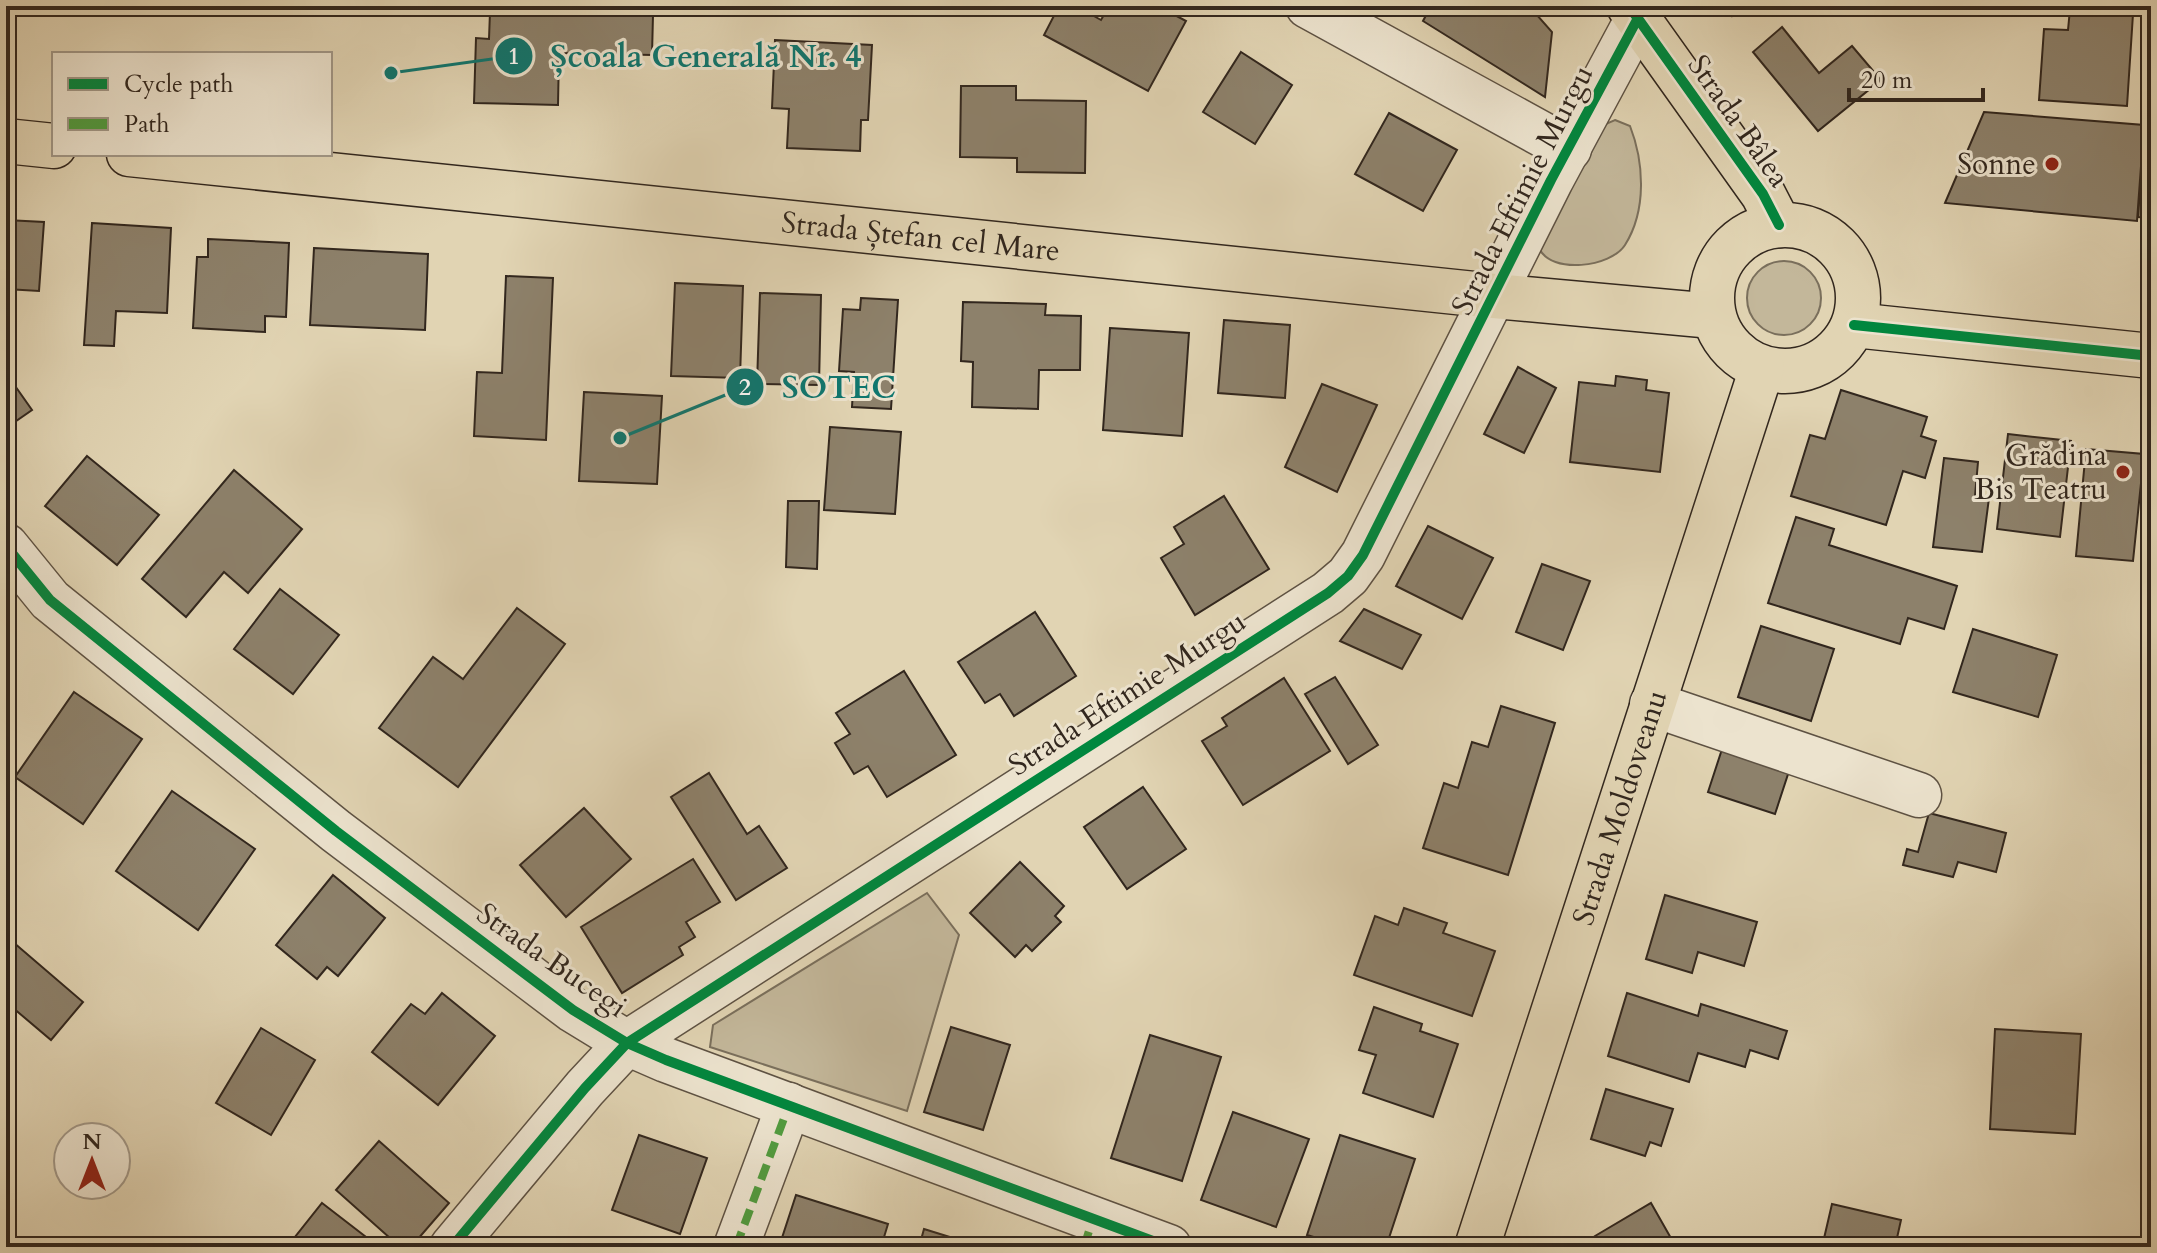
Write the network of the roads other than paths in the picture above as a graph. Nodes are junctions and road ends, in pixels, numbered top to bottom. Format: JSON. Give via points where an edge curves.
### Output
{"nodes":[{"id":1,"x":1308,"y":6,"type":"edge"},
{"id":2,"x":1633,"y":12,"type":"edge"},
{"id":3,"x":6,"y":141,"type":"edge"},
{"id":4,"x":52,"y":146,"type":"edge"},
{"id":5,"x":1569,"y":149,"type":"junction"},
{"id":6,"x":148,"y":156,"type":"edge"},
{"id":7,"x":1779,"y":225,"type":"junction"},
{"id":8,"x":1494,"y":296,"type":"junction"},
{"id":9,"x":1713,"y":316,"type":"junction"},
{"id":10,"x":1854,"y":325,"type":"junction"},
{"id":11,"x":2151,"y":356,"type":"edge"},
{"id":12,"x":1762,"y":368,"type":"junction"},
{"id":13,"x":6,"y":546,"type":"edge"},
{"id":14,"x":1652,"y":704,"type":"junction"},
{"id":15,"x":1919,"y":795,"type":"dead end"},
{"id":16,"x":627,"y":1043,"type":"junction"},
{"id":17,"x":789,"y":1105,"type":"junction"},
{"id":18,"x":1088,"y":1233,"type":"edge"},
{"id":19,"x":452,"y":1247,"type":"edge"},
{"id":20,"x":736,"y":1247,"type":"edge"},
{"id":21,"x":1169,"y":1247,"type":"edge"},
{"id":22,"x":1477,"y":1247,"type":"edge"}],
"edges":[{"from":1,"to":5,"type":"street"},
{"from":2,"to":5,"type":"street","name":"Strada Eftimie Murgu"},
{"from":2,"to":7,"type":"main road","name":"Strada Bâlea","via":[[1763,194]]},
{"from":3,"to":4,"type":"main road"},
{"from":5,"to":8,"type":"street","name":"Strada Eftimie Murgu"},
{"from":6,"to":8,"type":"main road","name":"Strada Ștefan cel Mare"},
{"from":7,"to":9,"type":"main road","via":[[1752,232],[1729,250],[1715,275]]},
{"from":7,"to":10,"type":"main road","via":[[1808,228],[1833,242],[1851,265],[1859,296]]},
{"from":8,"to":9,"type":"main road","name":"Strada Ștefan cel Mare"},
{"from":8,"to":16,"type":"street","name":"Strada Eftimie Murgu","via":[[1348,576]]},
{"from":9,"to":12,"type":"main road","via":[[1737,354]]},
{"from":10,"to":11,"type":"main road"},
{"from":10,"to":12,"type":"main road","via":[[1841,347],[1818,364],[1790,372]]},
{"from":12,"to":14,"type":"main road","name":"Strada Moldoveanu"},
{"from":13,"to":16,"type":"street","name":"Strada Bucegi","via":[[50,600],[336,831],[573,1010]]},
{"from":14,"to":15,"type":"street"},
{"from":14,"to":22,"type":"main road","name":"Strada Moldoveanu"},
{"from":16,"to":17,"type":"street","name":"Strada Bucegi"},
{"from":16,"to":19,"type":"street","name":"Strada Eftimie Murgu"},
{"from":17,"to":18,"type":"street","name":"Strada Bucegi"},
{"from":17,"to":20,"type":"street"},
{"from":18,"to":21,"type":"street","name":"Strada Bucegi"}]}
